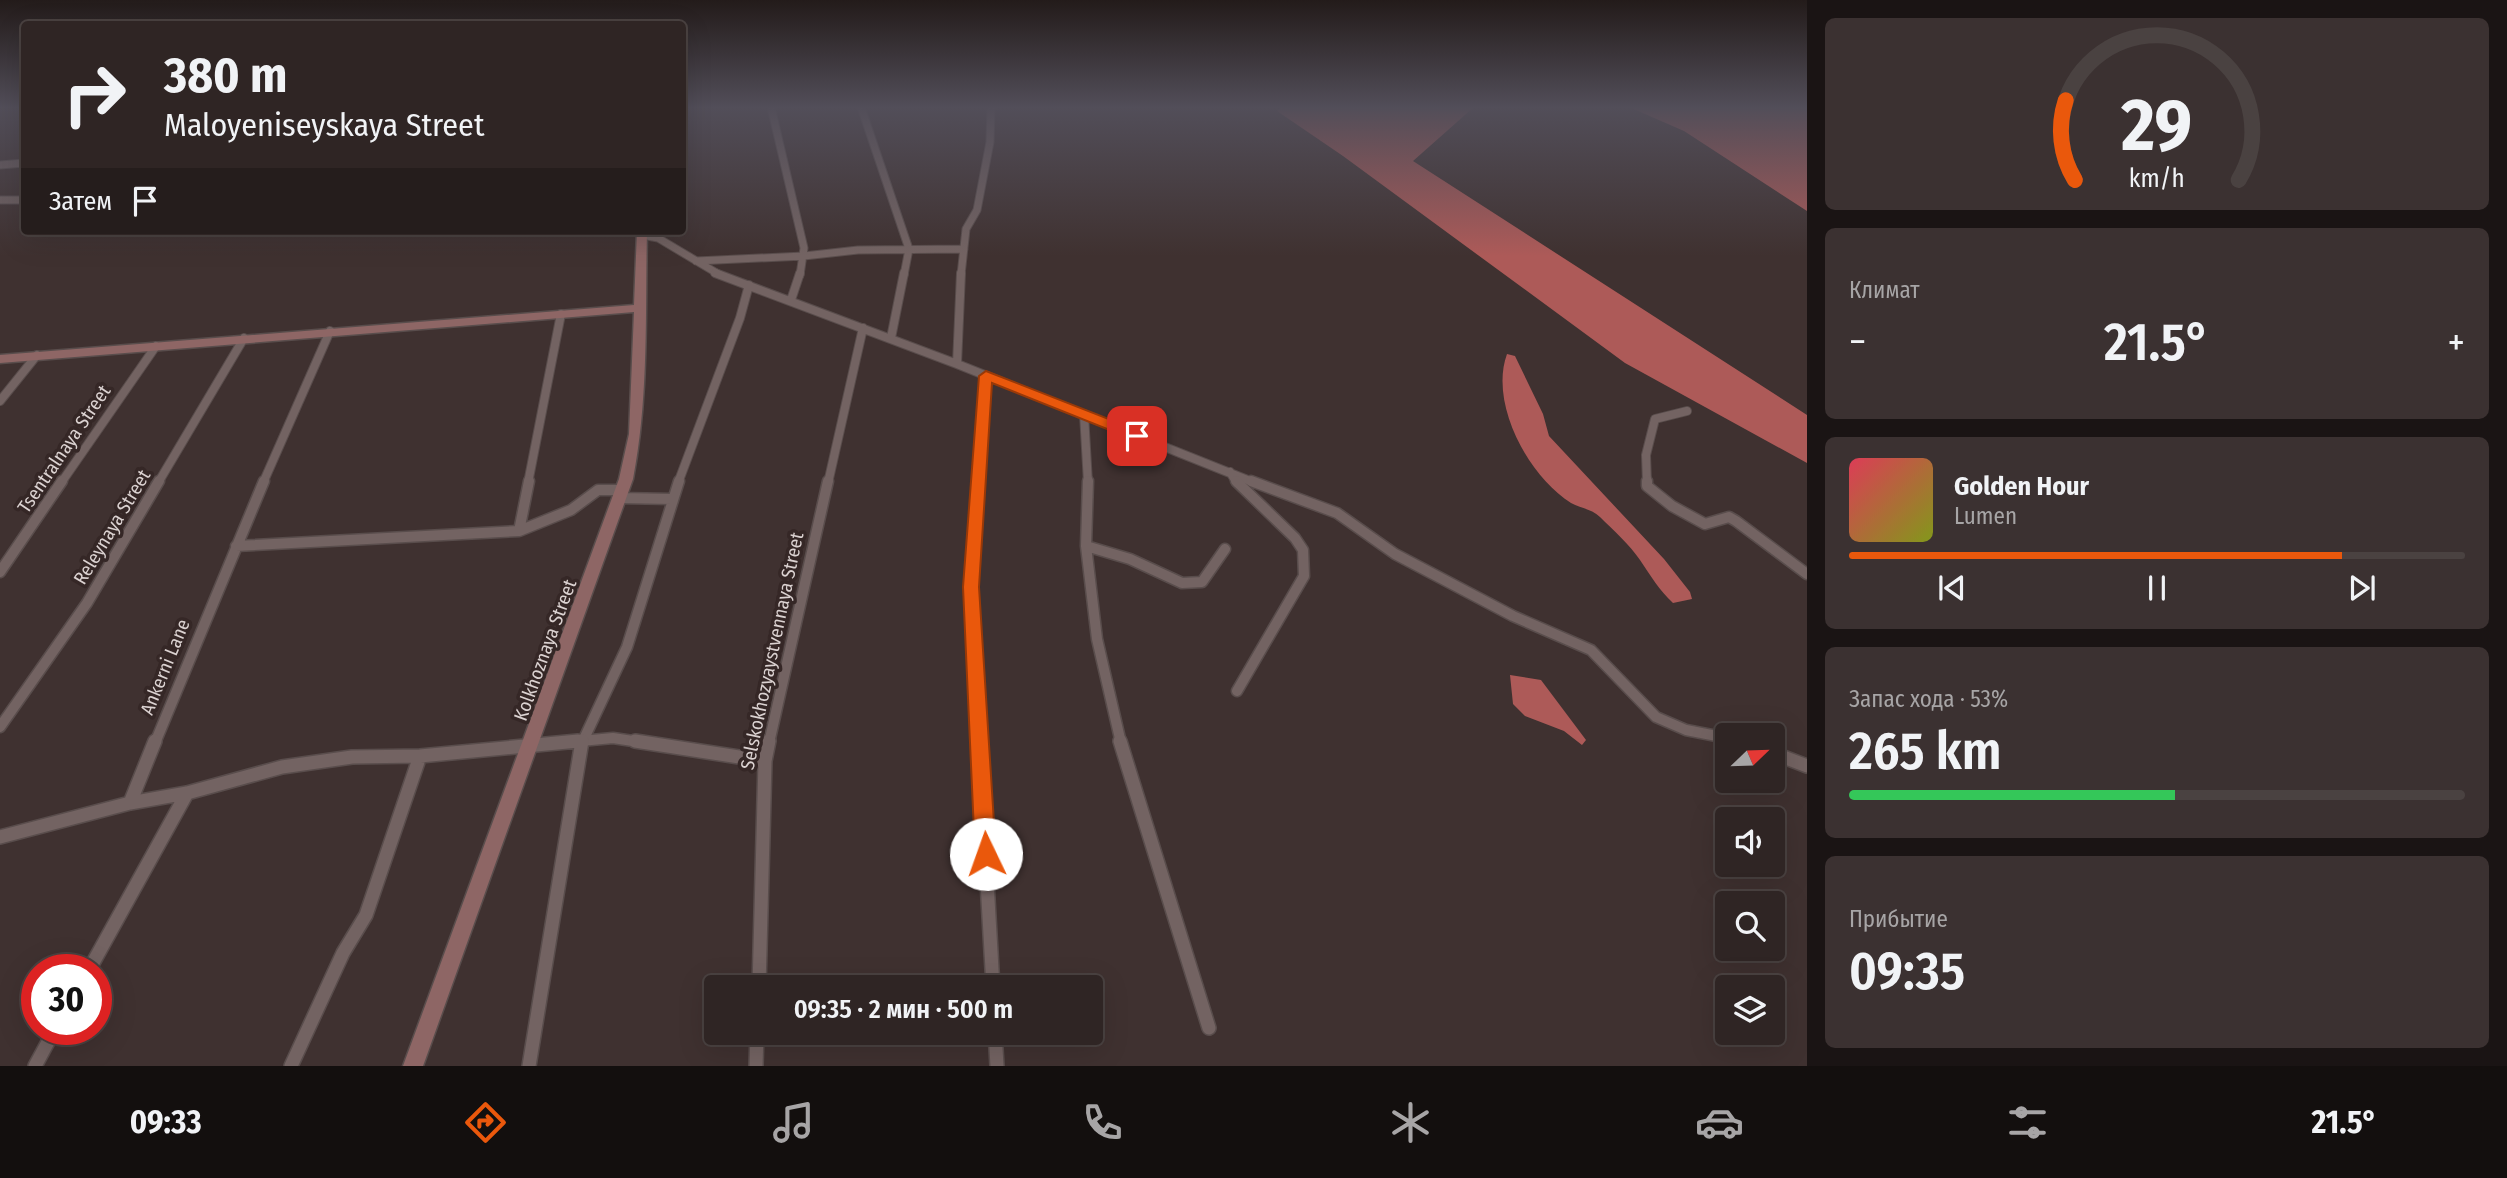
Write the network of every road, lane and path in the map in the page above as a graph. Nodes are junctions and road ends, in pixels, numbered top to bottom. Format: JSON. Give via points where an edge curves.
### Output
{"nodes":[{"id":1,"x":782,"y":157,"type":"edge"},
{"id":2,"x":878,"y":157,"type":"edge"},
{"id":3,"x":987,"y":157,"type":"edge"},
{"id":4,"x":21,"y":163,"type":"edge"},
{"id":5,"x":0,"y":165,"type":"edge"},
{"id":6,"x":0,"y":200,"type":"edge"},
{"id":7,"x":21,"y":200,"type":"edge"},
{"id":8,"x":642,"y":235,"type":"edge"},
{"id":9,"x":648,"y":235,"type":"edge"},
{"id":10,"x":909,"y":249,"type":"junction"},
{"id":11,"x":964,"y":249,"type":"junction"},
{"id":12,"x":804,"y":256,"type":"junction"},
{"id":13,"x":695,"y":261,"type":"junction"},
{"id":14,"x":749,"y":285,"type":"junction"},
{"id":15,"x":791,"y":300,"type":"junction"},
{"id":16,"x":640,"y":308,"type":"junction"},
{"id":17,"x":561,"y":314,"type":"junction"},
{"id":18,"x":863,"y":328,"type":"junction"},
{"id":19,"x":330,"y":331,"type":"junction"},
{"id":20,"x":244,"y":338,"type":"junction"},
{"id":21,"x":891,"y":338,"type":"junction"},
{"id":22,"x":156,"y":346,"type":"junction"},
{"id":23,"x":37,"y":355,"type":"junction"},
{"id":24,"x":0,"y":359,"type":"edge"},
{"id":25,"x":957,"y":365,"type":"junction"},
{"id":26,"x":986,"y":376,"type":"junction"},
{"id":27,"x":0,"y":401,"type":"edge"},
{"id":28,"x":1687,"y":411,"type":"dead end"},
{"id":29,"x":1084,"y":414,"type":"junction"},
{"id":30,"x":1230,"y":471,"type":"junction"},
{"id":31,"x":621,"y":494,"type":"junction"},
{"id":32,"x":673,"y":499,"type":"junction"},
{"id":33,"x":519,"y":531,"type":"junction"},
{"id":34,"x":236,"y":546,"type":"junction"},
{"id":35,"x":1086,"y":546,"type":"junction"},
{"id":36,"x":1225,"y":549,"type":"dead end"},
{"id":37,"x":0,"y":572,"type":"edge"},
{"id":38,"x":1807,"y":573,"type":"edge"},
{"id":39,"x":1237,"y":691,"type":"dead end"},
{"id":40,"x":0,"y":727,"type":"edge"},
{"id":41,"x":1715,"y":735,"type":"edge"},
{"id":42,"x":582,"y":740,"type":"junction"},
{"id":43,"x":531,"y":747,"type":"junction"},
{"id":44,"x":421,"y":755,"type":"junction"},
{"id":45,"x":1785,"y":758,"type":"edge"},
{"id":46,"x":765,"y":761,"type":"junction"},
{"id":47,"x":1807,"y":766,"type":"edge"},
{"id":48,"x":187,"y":793,"type":"junction"},
{"id":49,"x":130,"y":803,"type":"junction"},
{"id":50,"x":0,"y":837,"type":"edge"},
{"id":51,"x":98,"y":954,"type":"edge"},
{"id":52,"x":758,"y":975,"type":"edge"},
{"id":53,"x":992,"y":975,"type":"edge"},
{"id":54,"x":1209,"y":1028,"type":"dead end"},
{"id":55,"x":46,"y":1045,"type":"edge"},
{"id":56,"x":757,"y":1045,"type":"edge"},
{"id":57,"x":996,"y":1045,"type":"edge"},
{"id":58,"x":35,"y":1066,"type":"edge"},
{"id":59,"x":291,"y":1066,"type":"edge"},
{"id":60,"x":413,"y":1066,"type":"edge"},
{"id":61,"x":529,"y":1066,"type":"edge"},
{"id":62,"x":756,"y":1066,"type":"edge"},
{"id":63,"x":997,"y":1066,"type":"edge"}],
"edges":[{"from":1,"to":12,"type":"street"},
{"from":2,"to":10,"type":"street"},
{"from":3,"to":11,"type":"street"},
{"from":4,"to":5,"type":"street"},
{"from":6,"to":7,"type":"street"},
{"from":8,"to":16,"type":"main road","name":"Kolkhoznaya Street"},
{"from":9,"to":13,"type":"street"},
{"from":10,"to":11,"type":"street"},
{"from":10,"to":12,"type":"street"},
{"from":10,"to":21,"type":"street"},
{"from":11,"to":25,"type":"street"},
{"from":12,"to":13,"type":"street"},
{"from":12,"to":15,"type":"street"},
{"from":13,"to":14,"type":"street"},
{"from":14,"to":15,"type":"street"},
{"from":14,"to":32,"type":"street"},
{"from":15,"to":18,"type":"street"},
{"from":16,"to":17,"type":"main road"},
{"from":16,"to":31,"type":"main road","name":"Kolkhoznaya Street","via":[[635,434]]},
{"from":17,"to":19,"type":"main road"},
{"from":17,"to":33,"type":"street"},
{"from":18,"to":21,"type":"street"},
{"from":18,"to":46,"type":"street","name":"Selskokhozyaystvennaya Street"},
{"from":19,"to":20,"type":"main road"},
{"from":19,"to":34,"type":"street","name":"Ankerni Lane"},
{"from":20,"to":22,"type":"main road"},
{"from":20,"to":40,"type":"street","name":"Releynaya Street","via":[[87,603]]},
{"from":21,"to":25,"type":"street"},
{"from":22,"to":23,"type":"main road"},
{"from":22,"to":37,"type":"street","name":"Tsentralnaya Street"},
{"from":23,"to":24,"type":"main road"},
{"from":23,"to":27,"type":"street"},
{"from":25,"to":26,"type":"street"},
{"from":26,"to":29,"type":"street"},
{"from":26,"to":53,"type":"street","via":[[971,587]]},
{"from":28,"to":38,"type":"street","via":[[1655,419],[1646,455],[1647,485],[1705,524],[1729,517],[1737,521]]},
{"from":29,"to":30,"type":"street"},
{"from":29,"to":35,"type":"street"},
{"from":30,"to":39,"type":"street","via":[[1240,487],[1295,538],[1305,563],[1304,576]]},
{"from":30,"to":41,"type":"street","via":[[1337,513],[1395,554],[1513,616],[1591,650],[1656,717]]},
{"from":31,"to":32,"type":"street"},
{"from":31,"to":33,"type":"street","via":[[598,490],[554,520]]},
{"from":31,"to":43,"type":"main road","name":"Kolkhoznaya Street"},
{"from":32,"to":42,"type":"street","via":[[627,647]]},
{"from":33,"to":34,"type":"street"},
{"from":34,"to":49,"type":"street","name":"Ankerni Lane"},
{"from":35,"to":36,"type":"street","via":[[1189,584],[1202,582]]},
{"from":35,"to":54,"type":"street","via":[[1097,639],[1121,744]]},
{"from":42,"to":43,"type":"street"},
{"from":42,"to":46,"type":"street","via":[[613,738]]},
{"from":42,"to":61,"type":"street"},
{"from":43,"to":44,"type":"street"},
{"from":43,"to":60,"type":"main road","name":"Kolkhoznaya Street"},
{"from":44,"to":48,"type":"street","via":[[352,757],[282,767]]},
{"from":44,"to":59,"type":"street","via":[[366,915],[343,953]]},
{"from":45,"to":47,"type":"street"},
{"from":46,"to":52,"type":"street","name":"Selskokhozyaystvennaya Street"},
{"from":48,"to":49,"type":"street"},
{"from":48,"to":51,"type":"street"},
{"from":49,"to":50,"type":"street"},
{"from":55,"to":58,"type":"street"},
{"from":56,"to":62,"type":"street"},
{"from":57,"to":63,"type":"street"}]}
